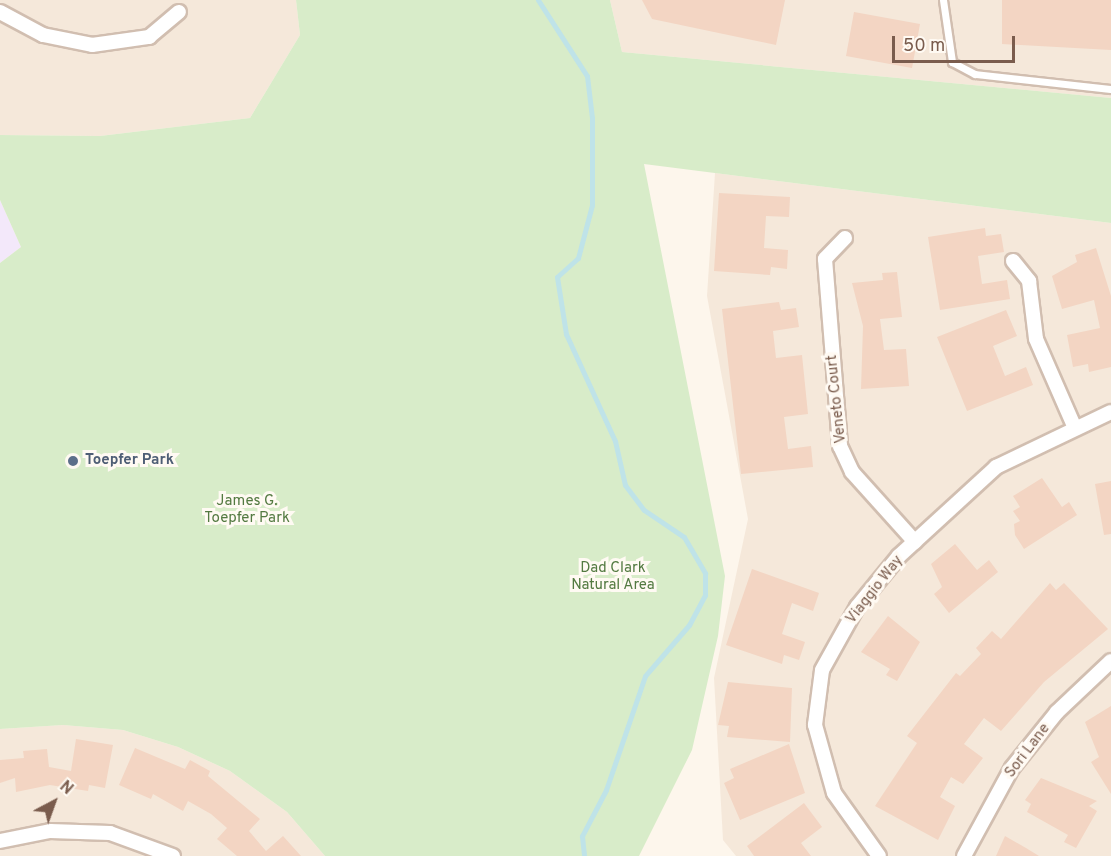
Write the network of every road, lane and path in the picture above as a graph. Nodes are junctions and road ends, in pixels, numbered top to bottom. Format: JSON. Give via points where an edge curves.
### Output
{"nodes":[{"id":1,"x":944,"y":0,"type":"edge"},
{"id":2,"x":0,"y":12,"type":"edge"},
{"id":3,"x":179,"y":12,"type":"dead end"},
{"id":4,"x":1111,"y":89,"type":"edge"},
{"id":5,"x":845,"y":238,"type":"dead end"},
{"id":6,"x":1013,"y":261,"type":"dead end"},
{"id":7,"x":1111,"y":412,"type":"edge"},
{"id":8,"x":1074,"y":426,"type":"junction"},
{"id":9,"x":915,"y":542,"type":"junction"},
{"id":10,"x":1111,"y":661,"type":"edge"},
{"id":11,"x":0,"y":841,"type":"edge"},
{"id":12,"x":173,"y":856,"type":"edge"},
{"id":13,"x":879,"y":856,"type":"edge"},
{"id":14,"x":964,"y":856,"type":"edge"}],
"edges":[{"from":1,"to":4,"type":"lane","via":[[952,62],[975,74]]},
{"from":2,"to":3,"type":"street","via":[[43,35],[92,45],[149,37]]},
{"from":5,"to":9,"type":"street","name":"Veneto Court","via":[[825,259],[840,446],[852,472]]},
{"from":6,"to":8,"type":"street","via":[[1029,281],[1036,339]]},
{"from":7,"to":8,"type":"street","name":"Viaggio Way"},
{"from":8,"to":9,"type":"street","name":"Viaggio Way","via":[[996,467]]},
{"from":9,"to":13,"type":"street","name":"Viaggio Way","via":[[857,607],[822,670],[814,725],[834,793]]},
{"from":10,"to":14,"type":"street","name":"Sori Lane","via":[[1057,712],[1012,768]]},
{"from":11,"to":12,"type":"street","via":[[50,831],[110,833]]}]}
